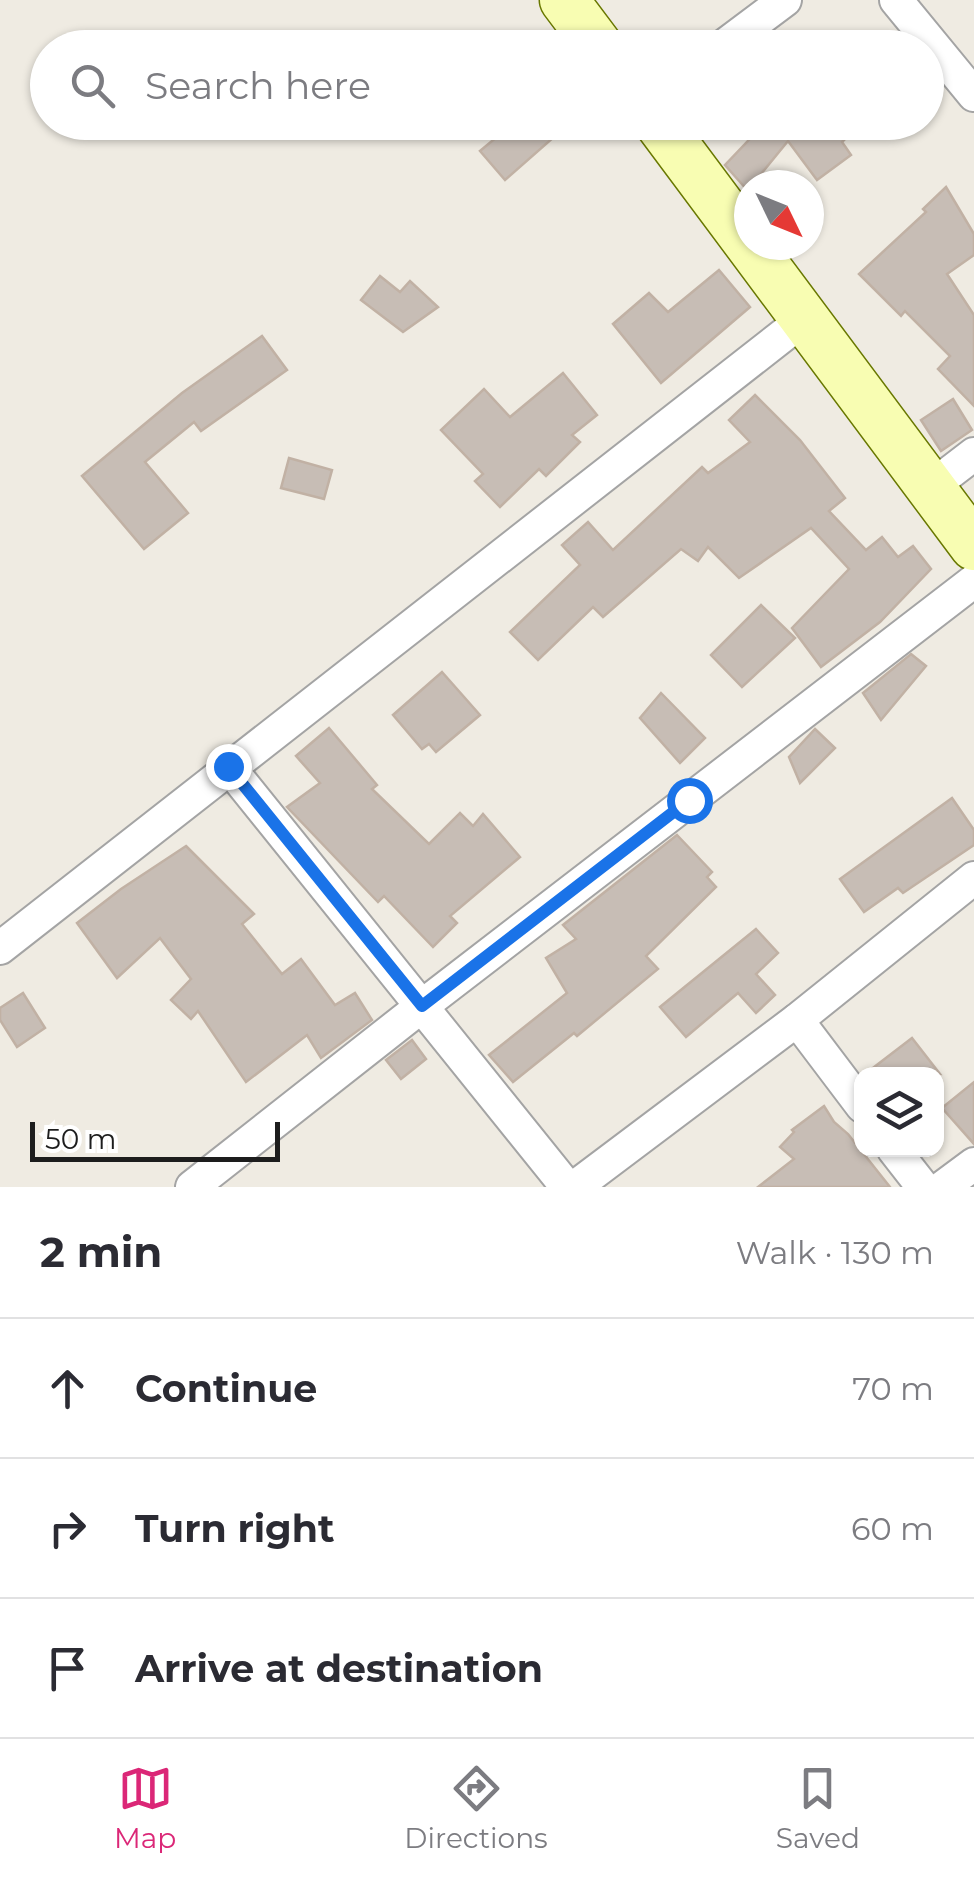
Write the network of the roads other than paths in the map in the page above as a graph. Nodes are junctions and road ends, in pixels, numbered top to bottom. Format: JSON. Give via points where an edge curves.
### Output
{"nodes":[{"id":1,"x":564,"y":0,"type":"edge"},
{"id":2,"x":785,"y":0,"type":"edge"},
{"id":3,"x":896,"y":0,"type":"edge"},
{"id":4,"x":586,"y":30,"type":"edge"},
{"id":5,"x":745,"y":30,"type":"edge"},
{"id":6,"x":921,"y":30,"type":"edge"},
{"id":7,"x":944,"y":58,"type":"edge"},
{"id":8,"x":974,"y":95,"type":"edge"},
{"id":9,"x":671,"y":140,"type":"edge"},
{"id":10,"x":804,"y":319,"type":"junction"},
{"id":11,"x":974,"y":454,"type":"edge"},
{"id":12,"x":931,"y":487,"type":"junction"},
{"id":13,"x":974,"y":546,"type":"edge"},
{"id":14,"x":974,"y":581,"type":"edge"},
{"id":15,"x":228,"y":766,"type":"junction"},
{"id":16,"x":974,"y":878,"type":"edge"},
{"id":17,"x":0,"y":948,"type":"edge"},
{"id":18,"x":422,"y":1006,"type":"junction"},
{"id":19,"x":797,"y":1020,"type":"junction"},
{"id":20,"x":854,"y":1095,"type":"edge"},
{"id":21,"x":899,"y":1157,"type":"edge"},
{"id":22,"x":974,"y":1164,"type":"edge"},
{"id":23,"x":192,"y":1187,"type":"edge"},
{"id":24,"x":567,"y":1187,"type":"edge"},
{"id":25,"x":575,"y":1187,"type":"edge"},
{"id":26,"x":922,"y":1187,"type":"edge"},
{"id":27,"x":942,"y":1187,"type":"edge"}],
"edges":[{"from":1,"to":4,"type":"street"},
{"from":2,"to":5,"type":"street"},
{"from":3,"to":6,"type":"street"},
{"from":7,"to":8,"type":"street"},
{"from":9,"to":10,"type":"street"},
{"from":10,"to":12,"type":"street"},
{"from":10,"to":15,"type":"street"},
{"from":11,"to":12,"type":"street"},
{"from":12,"to":13,"type":"street"},
{"from":14,"to":18,"type":"street"},
{"from":15,"to":17,"type":"street"},
{"from":15,"to":18,"type":"street"},
{"from":16,"to":19,"type":"street"},
{"from":18,"to":23,"type":"street"},
{"from":18,"to":24,"type":"street"},
{"from":19,"to":20,"type":"street"},
{"from":19,"to":25,"type":"street"},
{"from":21,"to":26,"type":"street"},
{"from":22,"to":27,"type":"street"}]}
